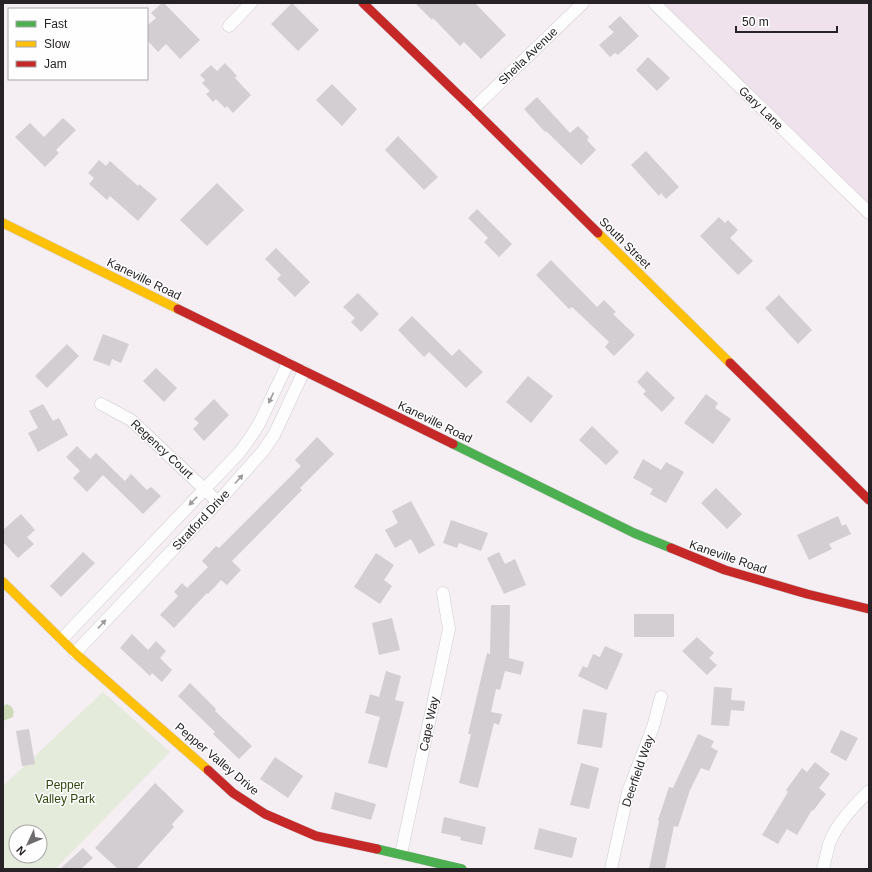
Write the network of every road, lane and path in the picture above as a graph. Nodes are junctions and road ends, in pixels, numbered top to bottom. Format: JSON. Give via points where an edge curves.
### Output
{"nodes":[{"id":1,"x":251,"y":3,"type":"edge"},
{"id":2,"x":363,"y":3,"type":"edge"},
{"id":3,"x":583,"y":3,"type":"edge"},
{"id":4,"x":654,"y":3,"type":"edge"},
{"id":5,"x":229,"y":26,"type":"dead end"},
{"id":6,"x":473,"y":110,"type":"junction"},
{"id":7,"x":869,"y":213,"type":"edge"},
{"id":8,"x":3,"y":223,"type":"edge"},
{"id":9,"x":288,"y":363,"type":"junction"},
{"id":10,"x":304,"y":371,"type":"junction"},
{"id":11,"x":101,"y":404,"type":"dead end"},
{"id":12,"x":204,"y":490,"type":"junction"},
{"id":13,"x":869,"y":500,"type":"edge"},
{"id":14,"x":218,"y":502,"type":"junction"},
{"id":15,"x":3,"y":582,"type":"edge"},
{"id":16,"x":443,"y":593,"type":"dead end"},
{"id":17,"x":869,"y":609,"type":"edge"},
{"id":18,"x":62,"y":639,"type":"junction"},
{"id":19,"x":75,"y":653,"type":"junction"},
{"id":20,"x":661,"y":697,"type":"dead end"},
{"id":21,"x":869,"y":792,"type":"edge"},
{"id":22,"x":402,"y":854,"type":"junction"},
{"id":23,"x":462,"y":869,"type":"edge"},
{"id":24,"x":611,"y":869,"type":"edge"},
{"id":25,"x":823,"y":869,"type":"edge"}],
"edges":[{"from":1,"to":5,"type":"street"},
{"from":2,"to":6,"type":"street","name":"South Street"},
{"from":3,"to":6,"type":"street","name":"Sheila Avenue"},
{"from":4,"to":7,"type":"street","name":"Gary Lane"},
{"from":6,"to":13,"type":"street","name":"South Street"},
{"from":8,"to":9,"type":"street","name":"Kaneville Road"},
{"from":9,"to":10,"type":"street","name":"Kaneville Road"},
{"from":9,"to":12,"type":"street","name":"Stratford Drive","one_way":true,"via":[[250,438]]},
{"from":14,"to":10,"type":"street","name":"Stratford Drive","one_way":true,"via":[[274,435]]},
{"from":10,"to":17,"type":"street","name":"Kaneville Road","via":[[634,534],[732,572]]},
{"from":11,"to":12,"type":"street","name":"Regency Court","via":[[132,420]]},
{"from":12,"to":14,"type":"street","name":"Regency Court"},
{"from":12,"to":18,"type":"street","name":"Stratford Drive","one_way":true},
{"from":19,"to":14,"type":"street","name":"Stratford Drive","one_way":true},
{"from":15,"to":18,"type":"street","name":"Pepper Valley Drive"},
{"from":16,"to":22,"type":"street","name":"Cape Way","via":[[449,629]]},
{"from":18,"to":19,"type":"street","name":"Pepper Valley Drive"},
{"from":19,"to":22,"type":"street","name":"Pepper Valley Drive","via":[[233,792],[265,814],[316,836]]},
{"from":20,"to":24,"type":"street","name":"Deerfield Way","via":[[653,727],[628,792]]},
{"from":21,"to":25,"type":"street","via":[[855,805],[837,829]]},
{"from":22,"to":23,"type":"street","name":"Pepper Valley Drive"}]}
